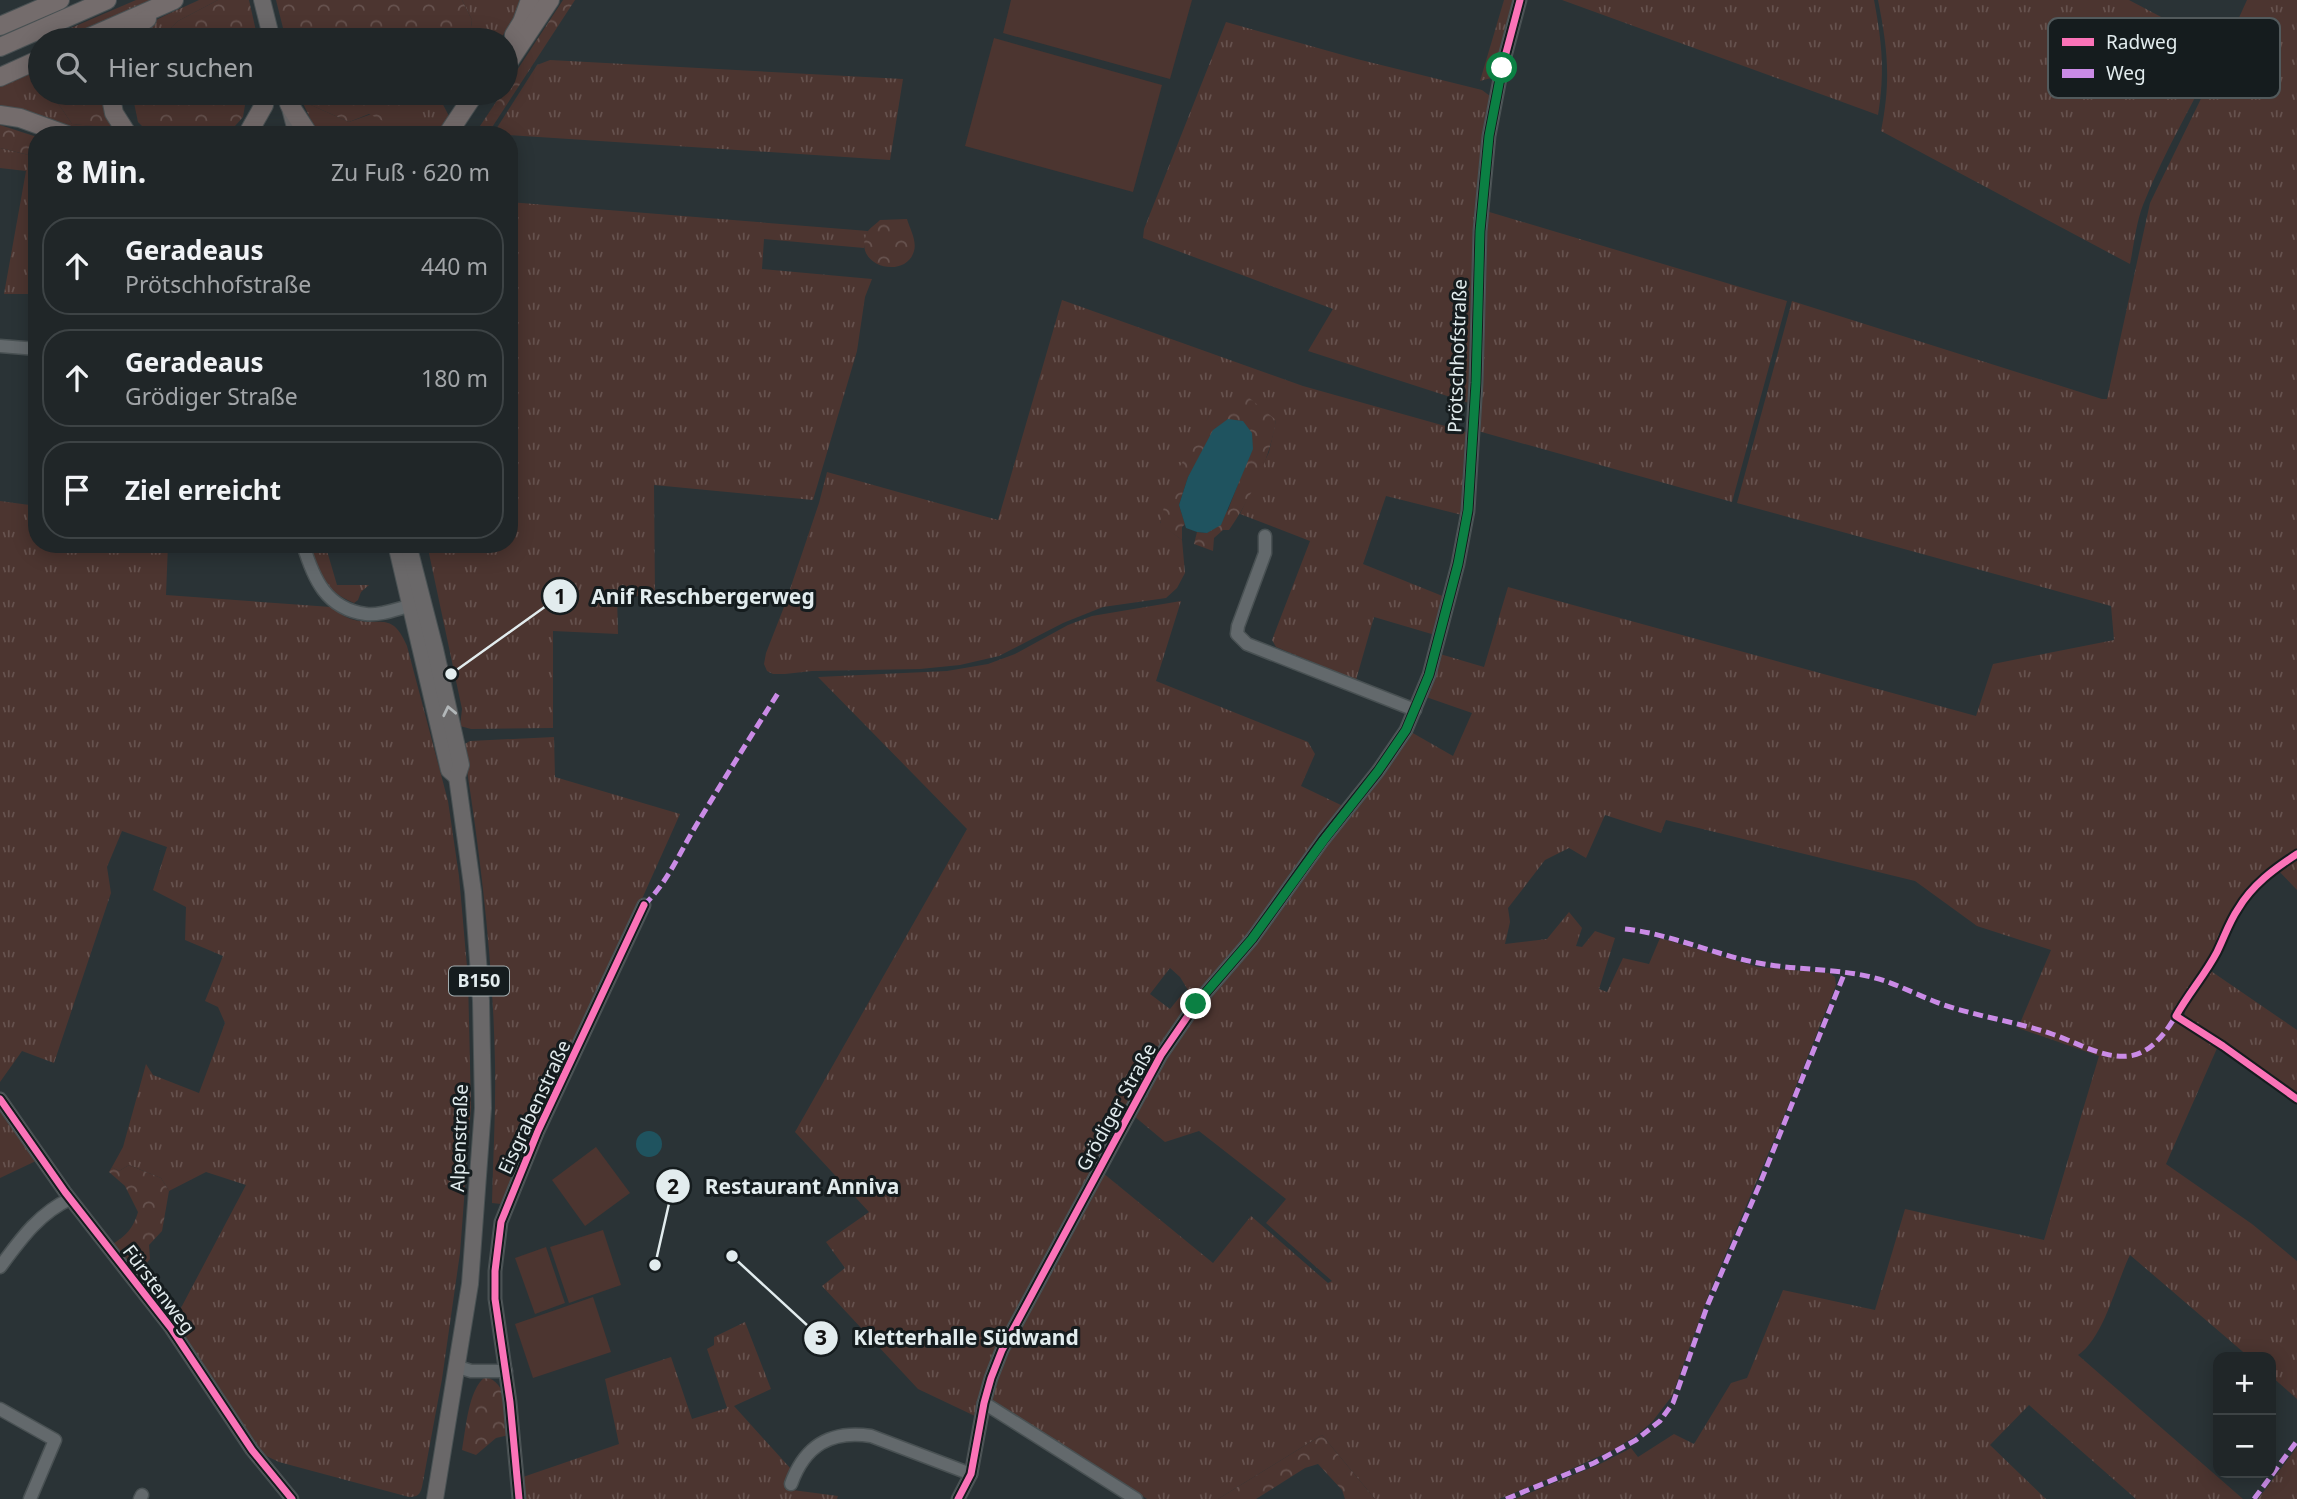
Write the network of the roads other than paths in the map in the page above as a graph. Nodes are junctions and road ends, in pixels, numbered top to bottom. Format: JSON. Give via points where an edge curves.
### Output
{"nodes":[{"id":1,"x":60,"y":0,"type":"edge"},
{"id":2,"x":107,"y":0,"type":"edge"},
{"id":3,"x":174,"y":0,"type":"edge"},
{"id":4,"x":262,"y":0,"type":"edge"},
{"id":5,"x":530,"y":0,"type":"edge"},
{"id":6,"x":550,"y":0,"type":"edge"},
{"id":7,"x":1520,"y":0,"type":"edge"},
{"id":8,"x":0,"y":26,"type":"edge"},
{"id":9,"x":43,"y":28,"type":"edge"},
{"id":10,"x":110,"y":28,"type":"edge"},
{"id":11,"x":135,"y":28,"type":"edge"},
{"id":12,"x":269,"y":28,"type":"edge"},
{"id":13,"x":518,"y":28,"type":"edge"},
{"id":14,"x":28,"y":35,"type":"edge"},
{"id":15,"x":0,"y":47,"type":"edge"},
{"id":16,"x":518,"y":48,"type":"edge"},
{"id":17,"x":28,"y":64,"type":"edge"},
{"id":18,"x":0,"y":77,"type":"edge"},
{"id":19,"x":112,"y":105,"type":"edge"},
{"id":20,"x":264,"y":105,"type":"edge"},
{"id":21,"x":289,"y":105,"type":"edge"},
{"id":22,"x":291,"y":105,"type":"edge"},
{"id":23,"x":467,"y":105,"type":"edge"},
{"id":24,"x":480,"y":105,"type":"edge"},
{"id":25,"x":0,"y":115,"type":"edge"},
{"id":26,"x":42,"y":126,"type":"edge"},
{"id":27,"x":122,"y":126,"type":"edge"},
{"id":28,"x":252,"y":126,"type":"edge"},
{"id":29,"x":295,"y":126,"type":"edge"},
{"id":30,"x":304,"y":126,"type":"edge"},
{"id":31,"x":453,"y":126,"type":"edge"},
{"id":32,"x":466,"y":126,"type":"edge"},
{"id":33,"x":0,"y":346,"type":"edge"},
{"id":34,"x":28,"y":348,"type":"edge"},
{"id":35,"x":1265,"y":536,"type":"dead end"},
{"id":36,"x":305,"y":553,"type":"edge"},
{"id":37,"x":398,"y":553,"type":"edge"},
{"id":38,"x":410,"y":553,"type":"edge"},
{"id":39,"x":409,"y":606,"type":"junction"},
{"id":40,"x":1415,"y":710,"type":"junction"},
{"id":41,"x":1378,"y":771,"type":"joint"},
{"id":42,"x":457,"y":778,"type":"junction"},
{"id":43,"x":644,"y":905,"type":"dead end"},
{"id":44,"x":0,"y":1100,"type":"edge"},
{"id":45,"x":70,"y":1199,"type":"junction"},
{"id":46,"x":0,"y":1267,"type":"edge"},
{"id":47,"x":458,"y":1367,"type":"junction"},
{"id":48,"x":506,"y":1371,"type":"junction"},
{"id":49,"x":984,"y":1403,"type":"junction"},
{"id":50,"x":0,"y":1409,"type":"edge"},
{"id":51,"x":971,"y":1474,"type":"junction"},
{"id":52,"x":791,"y":1484,"type":"dead end"},
{"id":53,"x":30,"y":1499,"type":"edge"},
{"id":54,"x":292,"y":1499,"type":"edge"},
{"id":55,"x":435,"y":1499,"type":"edge"},
{"id":56,"x":519,"y":1499,"type":"edge"},
{"id":57,"x":958,"y":1499,"type":"edge"},
{"id":58,"x":1136,"y":1499,"type":"edge"}],
"edges":[{"from":1,"to":8,"type":"highway"},
{"from":2,"to":9,"type":"highway"},
{"from":3,"to":10,"type":"highway"},
{"from":3,"to":11,"type":"highway"},
{"from":4,"to":12,"type":"main road"},
{"from":5,"to":13,"type":"highway"},
{"from":6,"to":16,"type":"highway"},
{"from":7,"to":40,"type":"street","name":"Prötschhofstraße","via":[[1489,136],[1480,231],[1468,510],[1439,638]]},
{"from":14,"to":15,"type":"highway"},
{"from":17,"to":18,"type":"highway"},
{"from":19,"to":27,"type":"highway"},
{"from":20,"to":28,"type":"highway"},
{"from":21,"to":29,"type":"main road"},
{"from":22,"to":30,"type":"highway"},
{"from":23,"to":31,"type":"highway"},
{"from":24,"to":32,"type":"highway"},
{"from":25,"to":26,"type":"highway"},
{"from":33,"to":34,"type":"street"},
{"from":35,"to":40,"type":"street","via":[[1265,553],[1237,634],[1247,644]]},
{"from":36,"to":39,"type":"street","via":[[311,573],[326,595],[344,607],[367,615]]},
{"from":37,"to":39,"type":"main road","name":"Alpenstraße","number":"B150"},
{"from":42,"to":38,"type":"main road","name":"Alpenstraße","number":"B150","one_way":true,"via":[[461,765]]},
{"from":39,"to":42,"type":"main road","name":"Alpenstraße","number":"B150","via":[[449,770]]},
{"from":40,"to":41,"type":"street","name":"Prötschhofstraße"},
{"from":41,"to":49,"type":"street","name":"Grödiger Straße","via":[[1161,1055],[1002,1350]]},
{"from":42,"to":47,"type":"main road","name":"Alpenstraße","number":"B150","via":[[473,892],[482,1108],[470,1284]]},
{"from":43,"to":48,"type":"street","name":"Eisgrabenstraße","via":[[538,1131],[501,1222],[495,1299]]},
{"from":44,"to":45,"type":"street","name":"Fürstenweg"},
{"from":45,"to":46,"type":"street","via":[[53,1206],[31,1227]]},
{"from":45,"to":54,"type":"street","name":"Fürstenweg","via":[[171,1328],[252,1450]]},
{"from":47,"to":48,"type":"street"},
{"from":47,"to":55,"type":"main road","name":"Alpenstraße","number":"B150"},
{"from":48,"to":56,"type":"street","name":"Eisgrabenstraße"},
{"from":49,"to":51,"type":"street","name":"Grödiger Straße"},
{"from":49,"to":58,"type":"street"},
{"from":50,"to":53,"type":"street","via":[[55,1440]]},
{"from":51,"to":52,"type":"street","via":[[871,1436],[854,1434],[832,1437],[813,1448],[796,1469]]},
{"from":51,"to":57,"type":"street","name":"Grödiger Straße"}]}
